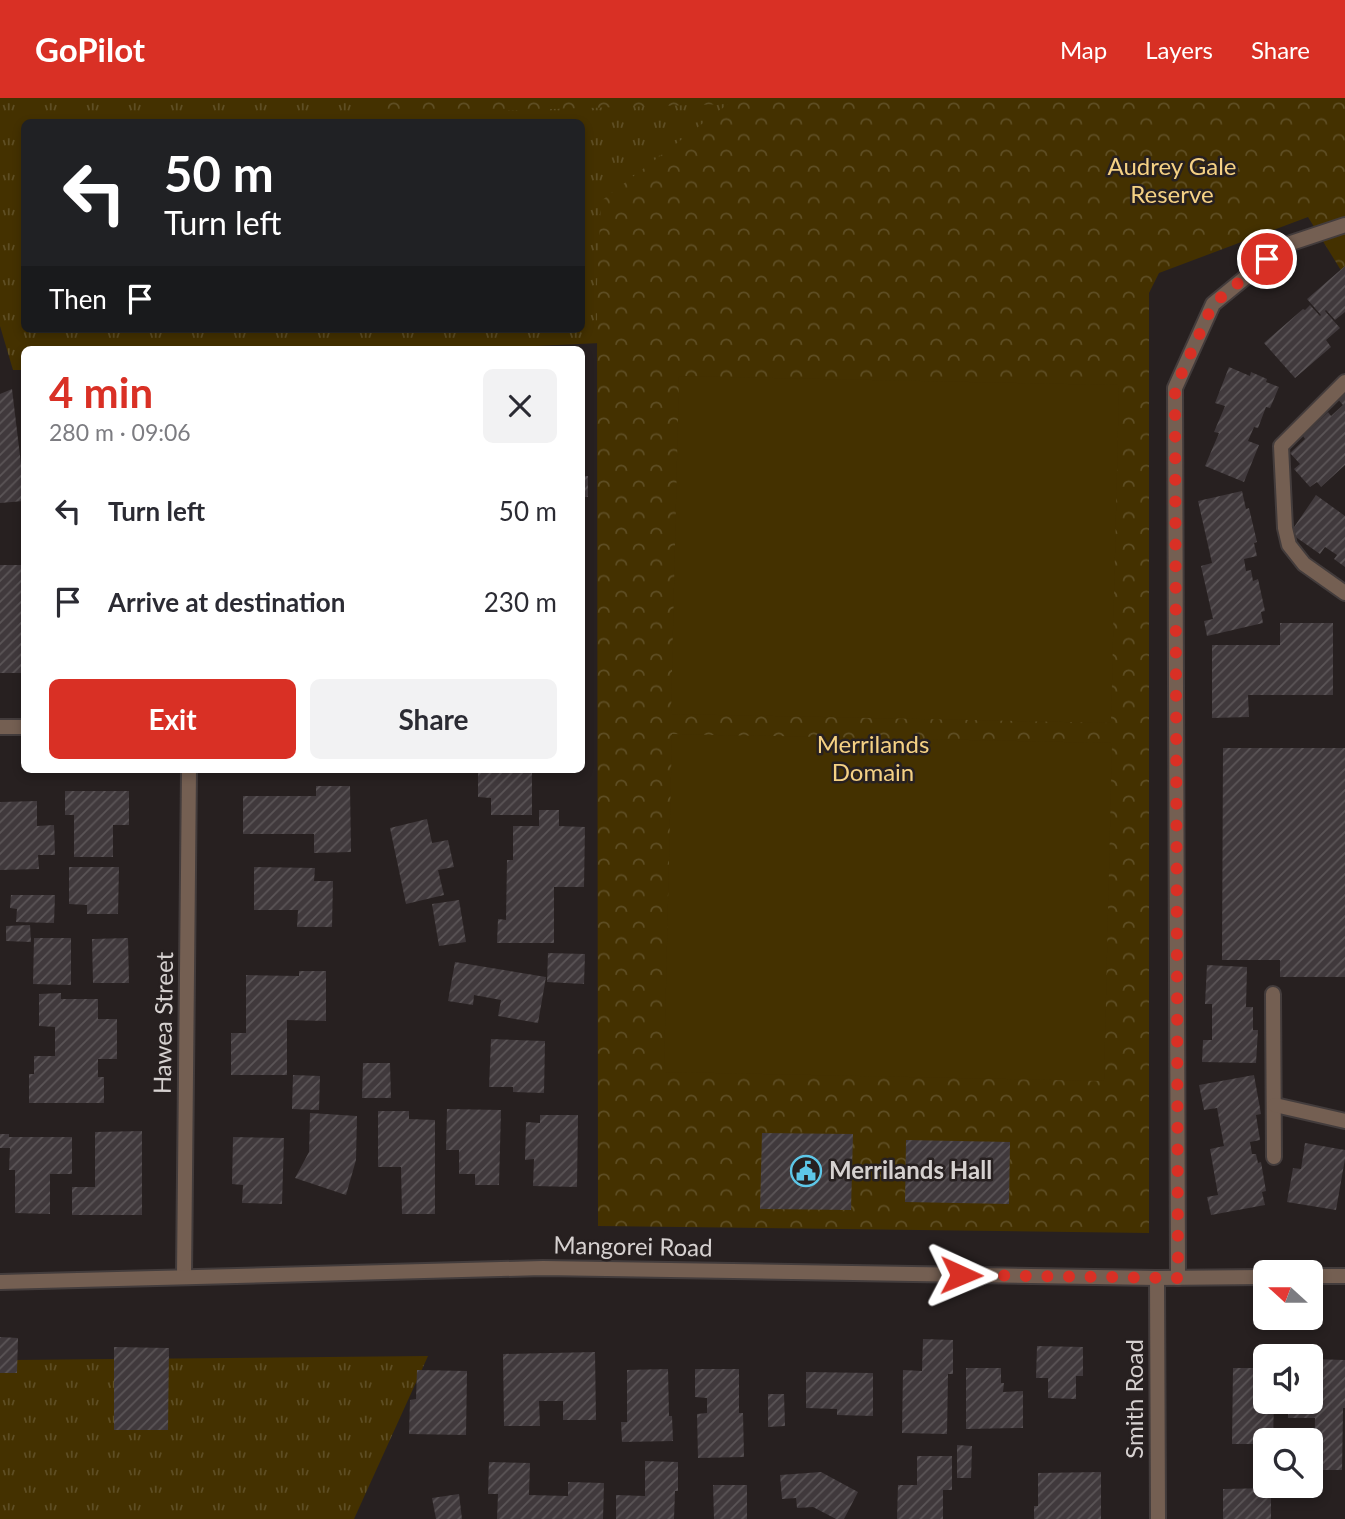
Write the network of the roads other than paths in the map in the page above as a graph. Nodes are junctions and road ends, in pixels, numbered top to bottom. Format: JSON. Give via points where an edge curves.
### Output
{"nodes":[{"id":1,"x":1345,"y":225,"type":"edge"},
{"id":2,"x":1345,"y":382,"type":"edge"},
{"id":3,"x":1345,"y":593,"type":"edge"},
{"id":4,"x":0,"y":727,"type":"edge"},
{"id":5,"x":21,"y":727,"type":"edge"},
{"id":6,"x":189,"y":773,"type":"edge"},
{"id":7,"x":1273,"y":994,"type":"dead end"},
{"id":8,"x":1275,"y":1105,"type":"junction"},
{"id":9,"x":1345,"y":1121,"type":"edge"},
{"id":10,"x":1275,"y":1157,"type":"dead end"},
{"id":11,"x":184,"y":1276,"type":"junction"},
{"id":12,"x":1323,"y":1276,"type":"edge"},
{"id":13,"x":1345,"y":1276,"type":"edge"},
{"id":14,"x":1253,"y":1277,"type":"edge"},
{"id":15,"x":1157,"y":1278,"type":"junction"},
{"id":16,"x":1178,"y":1278,"type":"junction"},
{"id":17,"x":0,"y":1282,"type":"edge"},
{"id":18,"x":1158,"y":1519,"type":"edge"}],
"edges":[{"from":1,"to":16,"type":"street","via":[[1285,244],[1213,304],[1175,388]]},
{"from":2,"to":3,"type":"street","via":[[1281,446],[1289,545],[1304,564]]},
{"from":4,"to":5,"type":"street"},
{"from":6,"to":11,"type":"street","name":"Hawea Street"},
{"from":7,"to":8,"type":"street"},
{"from":8,"to":9,"type":"street"},
{"from":8,"to":10,"type":"street"},
{"from":11,"to":15,"type":"street","name":"Mangorei Road","via":[[542,1268]]},
{"from":11,"to":17,"type":"street","name":"Mangorei Road"},
{"from":12,"to":13,"type":"street"},
{"from":14,"to":16,"type":"street","name":"Mangorei Road"},
{"from":15,"to":16,"type":"street","name":"Mangorei Road"},
{"from":15,"to":18,"type":"street","name":"Smith Road"}]}
